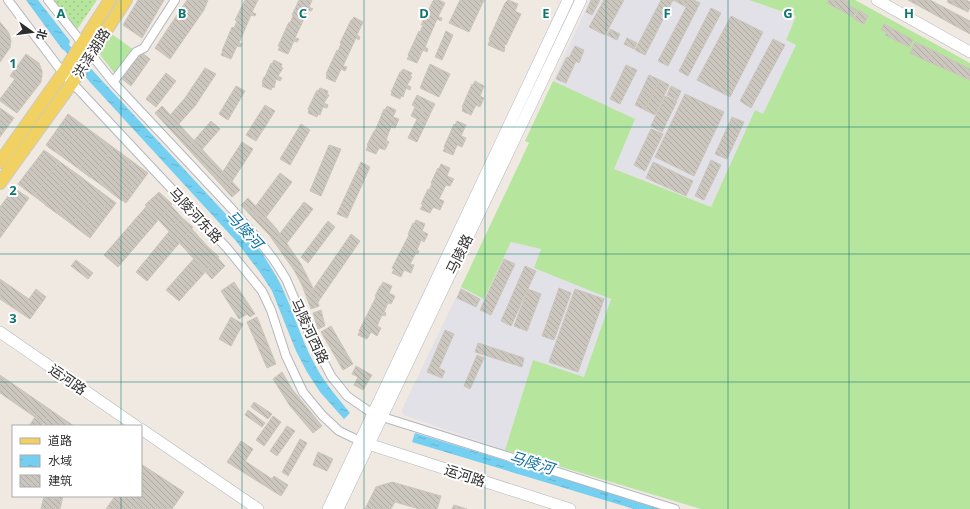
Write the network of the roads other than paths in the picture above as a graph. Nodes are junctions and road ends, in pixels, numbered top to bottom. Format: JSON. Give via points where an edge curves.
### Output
{"nodes":[{"id":1,"x":8,"y":0,"type":"edge"},
{"id":2,"x":48,"y":0,"type":"edge"},
{"id":3,"x":109,"y":0,"type":"edge"},
{"id":4,"x":126,"y":0,"type":"edge"},
{"id":5,"x":175,"y":0,"type":"edge"},
{"id":6,"x":568,"y":0,"type":"edge"},
{"id":7,"x":581,"y":0,"type":"edge"},
{"id":8,"x":877,"y":0,"type":"edge"},
{"id":9,"x":82,"y":44,"type":"junction"},
{"id":10,"x":970,"y":52,"type":"edge"},
{"id":11,"x":91,"y":54,"type":"junction"},
{"id":12,"x":64,"y":69,"type":"junction"},
{"id":13,"x":75,"y":82,"type":"junction"},
{"id":14,"x":113,"y":82,"type":"junction"},
{"id":15,"x":0,"y":151,"type":"edge"},
{"id":16,"x":0,"y":162,"type":"edge"},
{"id":17,"x":0,"y":183,"type":"edge"},
{"id":18,"x":0,"y":194,"type":"edge"},
{"id":19,"x":0,"y":332,"type":"edge"},
{"id":20,"x":377,"y":416,"type":"junction"},
{"id":21,"x":135,"y":425,"type":"edge"},
{"id":22,"x":142,"y":431,"type":"edge"},
{"id":23,"x":364,"y":443,"type":"junction"},
{"id":24,"x":258,"y":509,"type":"edge"},
{"id":25,"x":328,"y":509,"type":"edge"},
{"id":26,"x":338,"y":509,"type":"edge"},
{"id":27,"x":570,"y":509,"type":"edge"},
{"id":28,"x":675,"y":509,"type":"edge"}],
"edges":[{"from":1,"to":12,"type":"street","name":"马陵河东路"},
{"from":2,"to":9,"type":"street","name":"马陵河西路"},
{"from":3,"to":9,"type":"main road","name":"洪泽湖路"},
{"from":4,"to":11,"type":"main road","name":"洪泽湖路"},
{"from":5,"to":14,"type":"street","via":[[144,48],[136,52]]},
{"from":6,"to":20,"type":"street","name":"马陵路"},
{"from":7,"to":20,"type":"street","name":"马陵路"},
{"from":8,"to":10,"type":"street"},
{"from":9,"to":11,"type":"street","name":"马陵河西路"},
{"from":9,"to":12,"type":"main road","name":"洪泽湖路"},
{"from":11,"to":13,"type":"main road","name":"洪泽湖路"},
{"from":11,"to":14,"type":"street","name":"马陵河西路"},
{"from":12,"to":13,"type":"street","name":"马陵河东路"},
{"from":12,"to":15,"type":"main road"},
{"from":12,"to":16,"type":"main road","name":"洪泽湖路"},
{"from":13,"to":17,"type":"main road","name":"洪泽湖路"},
{"from":13,"to":18,"type":"main road"},
{"from":13,"to":23,"type":"street","name":"马陵河东路","via":[[224,244],[262,291],[286,356],[303,392],[339,431]]},
{"from":14,"to":20,"type":"street","name":"马陵河西路","via":[[257,238],[286,279],[308,332],[332,376],[347,396]]},
{"from":19,"to":21,"type":"street","name":"运河路"},
{"from":20,"to":23,"type":"street","name":"马陵路"},
{"from":20,"to":28,"type":"street","name":"马陵河西路"},
{"from":22,"to":24,"type":"street"},
{"from":23,"to":25,"type":"street","name":"马陵路"},
{"from":23,"to":26,"type":"street","name":"马陵路"},
{"from":23,"to":27,"type":"street","name":"运河路"}]}
